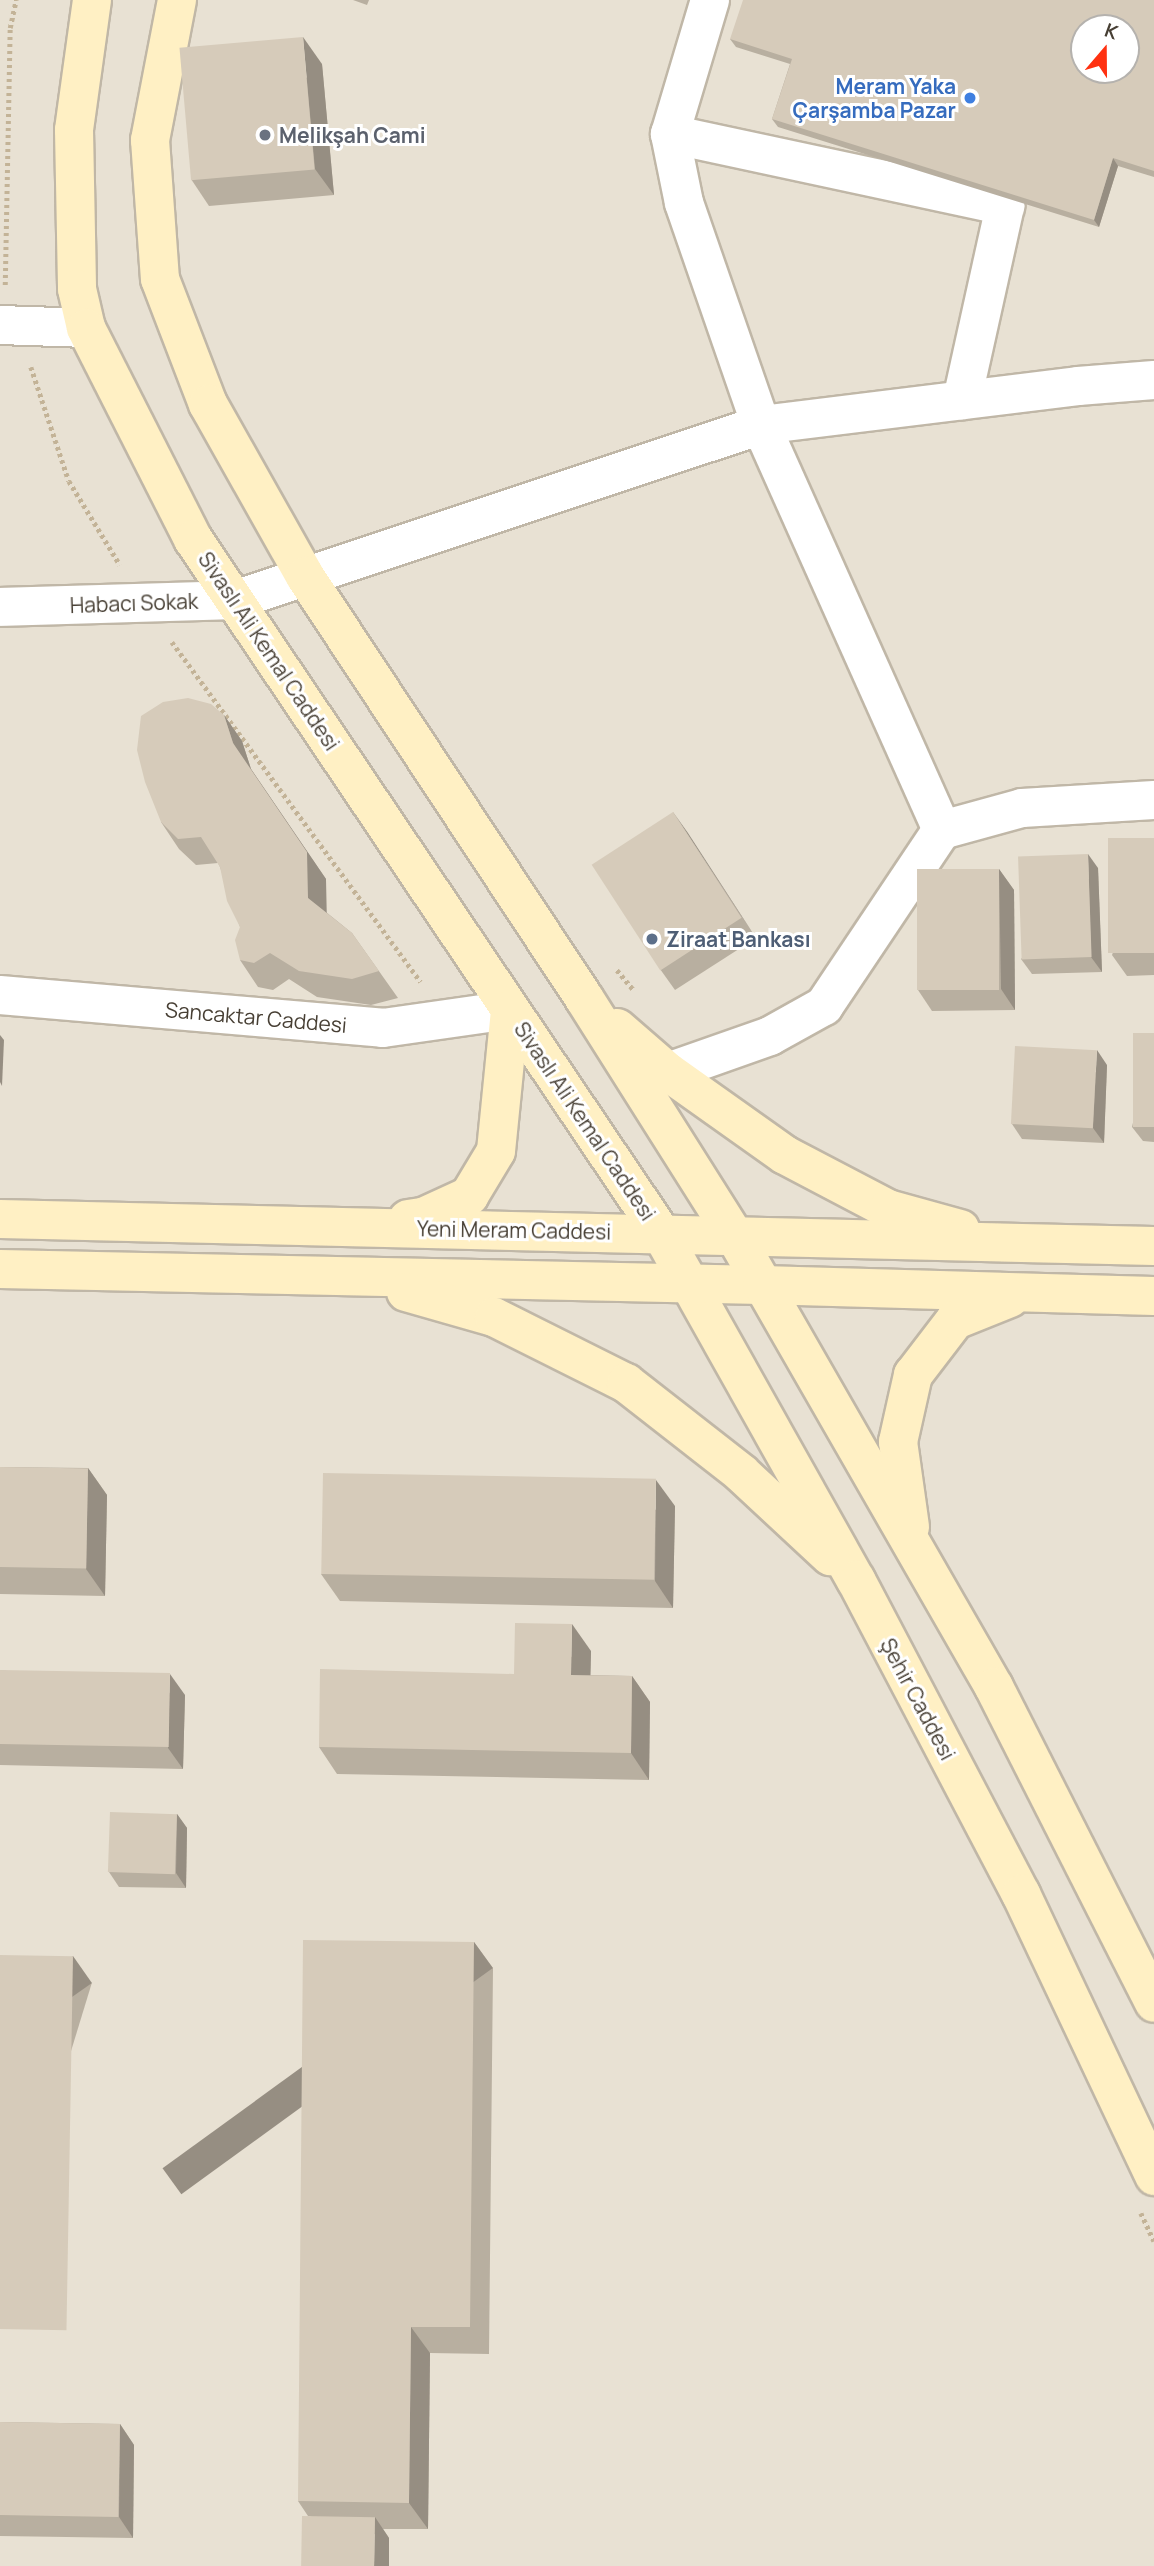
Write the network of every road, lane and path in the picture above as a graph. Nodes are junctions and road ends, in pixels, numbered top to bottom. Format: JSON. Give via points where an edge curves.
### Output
{"nodes":[{"id":1,"x":92,"y":0,"type":"edge"},
{"id":2,"x":177,"y":0,"type":"edge"},
{"id":3,"x":710,"y":0,"type":"edge"},
{"id":4,"x":670,"y":134,"type":"junction"},
{"id":5,"x":0,"y":324,"type":"edge"},
{"id":6,"x":86,"y":328,"type":"junction"},
{"id":7,"x":1154,"y":380,"type":"edge"},
{"id":8,"x":962,"y":400,"type":"junction"},
{"id":9,"x":761,"y":425,"type":"junction"},
{"id":10,"x":305,"y":576,"type":"junction"},
{"id":11,"x":235,"y":600,"type":"junction"},
{"id":12,"x":0,"y":607,"type":"edge"},
{"id":13,"x":1154,"y":800,"type":"edge"},
{"id":14,"x":942,"y":830,"type":"junction"},
{"id":15,"x":609,"y":959,"type":"dead end"},
{"id":16,"x":635,"y":991,"type":"dead end"},
{"id":17,"x":0,"y":995,"type":"edge"},
{"id":18,"x":583,"y":998,"type":"junction"},
{"id":19,"x":510,"y":1010,"type":"junction"},
{"id":20,"x":668,"y":1072,"type":"junction"},
{"id":21,"x":0,"y":1219,"type":"edge"},
{"id":22,"x":359,"y":1227,"type":"junction"},
{"id":23,"x":661,"y":1233,"type":"junction"},
{"id":24,"x":736,"y":1238,"type":"junction"},
{"id":25,"x":1019,"y":1245,"type":"junction"},
{"id":26,"x":1154,"y":1246,"type":"edge"},
{"id":27,"x":0,"y":1269,"type":"edge"},
{"id":28,"x":353,"y":1278,"type":"junction"},
{"id":29,"x":689,"y":1283,"type":"junction"},
{"id":30,"x":762,"y":1285,"type":"junction"},
{"id":31,"x":1025,"y":1292,"type":"junction"},
{"id":32,"x":1154,"y":1296,"type":"edge"},
{"id":33,"x":913,"y":1546,"type":"junction"},
{"id":34,"x":856,"y":1580,"type":"junction"},
{"id":35,"x":1154,"y":2003,"type":"edge"},
{"id":36,"x":1154,"y":2176,"type":"edge"}],
"edges":[{"from":1,"to":6,"type":"main road","name":"Sivaslı Ali Kemal Caddesi","via":[[74,130],[77,289]]},
{"from":2,"to":10,"type":"main road","via":[[150,140],[160,279],[208,404]]},
{"from":3,"to":4,"type":"street"},
{"from":4,"to":8,"type":"street","via":[[1006,206]]},
{"from":4,"to":9,"type":"street","via":[[684,203]]},
{"from":5,"to":6,"type":"street"},
{"from":6,"to":11,"type":"main road","name":"Sivaslı Ali Kemal Caddesi","via":[[193,539]]},
{"from":7,"to":8,"type":"street","name":"Habacı Sokak"},
{"from":8,"to":9,"type":"street","name":"Habacı Sokak"},
{"from":9,"to":10,"type":"street","name":"Habacı Sokak"},
{"from":9,"to":14,"type":"street"},
{"from":10,"to":11,"type":"street","name":"Habacı Sokak"},
{"from":10,"to":18,"type":"main road"},
{"from":11,"to":12,"type":"street","name":"Habacı Sokak"},
{"from":11,"to":19,"type":"main road","name":"Sivaslı Ali Kemal Caddesi"},
{"from":13,"to":14,"type":"street","via":[[1022,808]]},
{"from":14,"to":20,"type":"street","via":[[824,1006],[770,1036]]},
{"from":15,"to":16,"type":"path"},
{"from":17,"to":19,"type":"street","name":"Sancaktar Caddesi","via":[[383,1028]]},
{"from":18,"to":20,"type":"main road"},
{"from":18,"to":24,"type":"main road"},
{"from":19,"to":22,"type":"main road","via":[[496,1151],[470,1196],[423,1217]]},
{"from":19,"to":23,"type":"main road","name":"Sivaslı Ali Kemal Caddesi"},
{"from":20,"to":25,"type":"main road","via":[[785,1155],[888,1209]]},
{"from":21,"to":22,"type":"main road","name":"Yeni Meram Caddesi"},
{"from":22,"to":23,"type":"main road","name":"Yeni Meram Caddesi"},
{"from":23,"to":24,"type":"main road","name":"Yeni Meram Caddesi"},
{"from":23,"to":29,"type":"main road","name":"Şehir Caddesi"},
{"from":24,"to":25,"type":"main road","name":"Yeni Meram Caddesi"},
{"from":24,"to":30,"type":"main road"},
{"from":25,"to":26,"type":"main road","name":"Yeni Meram Caddesi"},
{"from":27,"to":28,"type":"main road"},
{"from":28,"to":29,"type":"main road"},
{"from":28,"to":34,"type":"main road","via":[[494,1317],[626,1383],[741,1473]]},
{"from":29,"to":30,"type":"main road"},
{"from":29,"to":34,"type":"main road","name":"Şehir Caddesi"},
{"from":30,"to":31,"type":"main road"},
{"from":30,"to":33,"type":"main road"},
{"from":31,"to":32,"type":"main road"},
{"from":31,"to":33,"type":"main road","via":[[955,1320],[913,1375],[898,1442]]},
{"from":33,"to":35,"type":"main road","via":[[994,1688]]},
{"from":34,"to":36,"type":"main road","name":"Şehir Caddesi","via":[[1021,1894]]}]}
